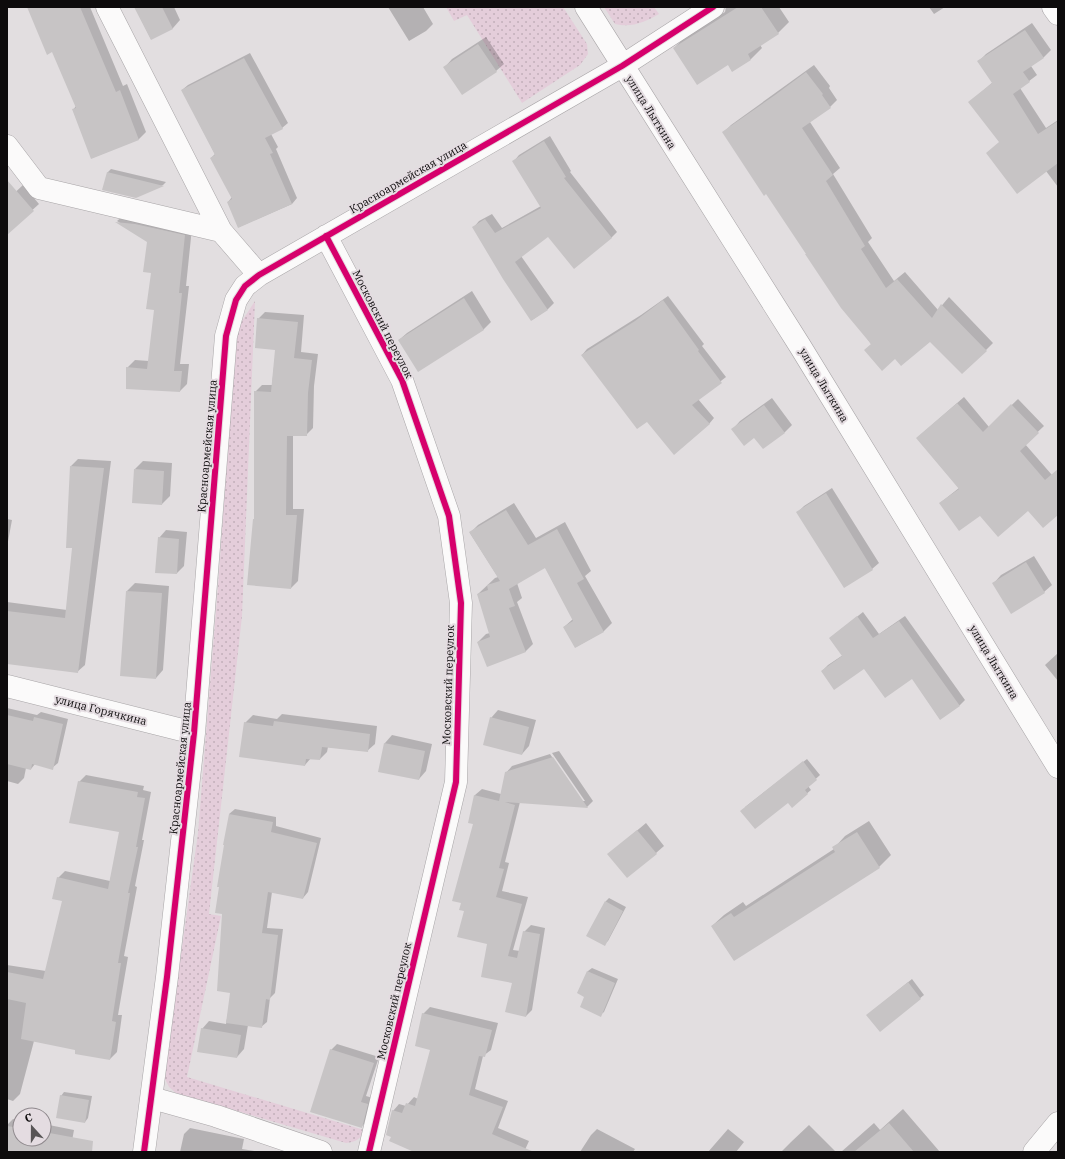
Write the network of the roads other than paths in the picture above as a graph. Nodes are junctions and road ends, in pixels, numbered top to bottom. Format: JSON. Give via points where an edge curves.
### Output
{"nodes":[{"id":1,"x":107,"y":7,"type":"edge"},
{"id":2,"x":586,"y":7,"type":"edge"},
{"id":3,"x":713,"y":7,"type":"edge"},
{"id":4,"x":1053,"y":7,"type":"edge"},
{"id":5,"x":1058,"y":14,"type":"edge"},
{"id":6,"x":622,"y":66,"type":"junction"},
{"id":7,"x":7,"y":146,"type":"edge"},
{"id":8,"x":220,"y":231,"type":"junction"},
{"id":9,"x":326,"y":236,"type":"junction"},
{"id":10,"x":258,"y":275,"type":"junction"},
{"id":11,"x":7,"y":686,"type":"edge"},
{"id":12,"x":194,"y":733,"type":"junction"},
{"id":13,"x":1058,"y":767,"type":"edge"},
{"id":14,"x":152,"y":1098,"type":"junction"},
{"id":15,"x":1058,"y":1123,"type":"edge"},
{"id":16,"x":144,"y":1152,"type":"edge"},
{"id":17,"x":321,"y":1152,"type":"edge"},
{"id":18,"x":369,"y":1152,"type":"edge"},
{"id":19,"x":1034,"y":1152,"type":"edge"}],
"edges":[{"from":1,"to":8,"type":"street"},
{"from":2,"to":6,"type":"street","name":"улица Лыткина"},
{"from":3,"to":6,"type":"street","name":"Красноармейская улица"},
{"from":4,"to":5,"type":"street"},
{"from":6,"to":9,"type":"street","name":"Красноармейская улица"},
{"from":6,"to":13,"type":"street","name":"улица Лыткина","via":[[800,346]]},
{"from":7,"to":8,"type":"street","via":[[39,188]]},
{"from":8,"to":10,"type":"street"},
{"from":9,"to":10,"type":"street","name":"Красноармейская улица"},
{"from":9,"to":18,"type":"street","name":"Московский переулок","via":[[402,380],[449,516],[461,603],[456,782]]},
{"from":10,"to":12,"type":"street","name":"Красноармейская улица","via":[[245,286],[236,300],[226,336]]},
{"from":11,"to":12,"type":"street","name":"улица Горячкина"},
{"from":12,"to":14,"type":"street","name":"Красноармейская улица"},
{"from":14,"to":16,"type":"street","name":"Красноармейская улица"},
{"from":14,"to":17,"type":"street","via":[[216,1116]]},
{"from":15,"to":19,"type":"street"}]}
